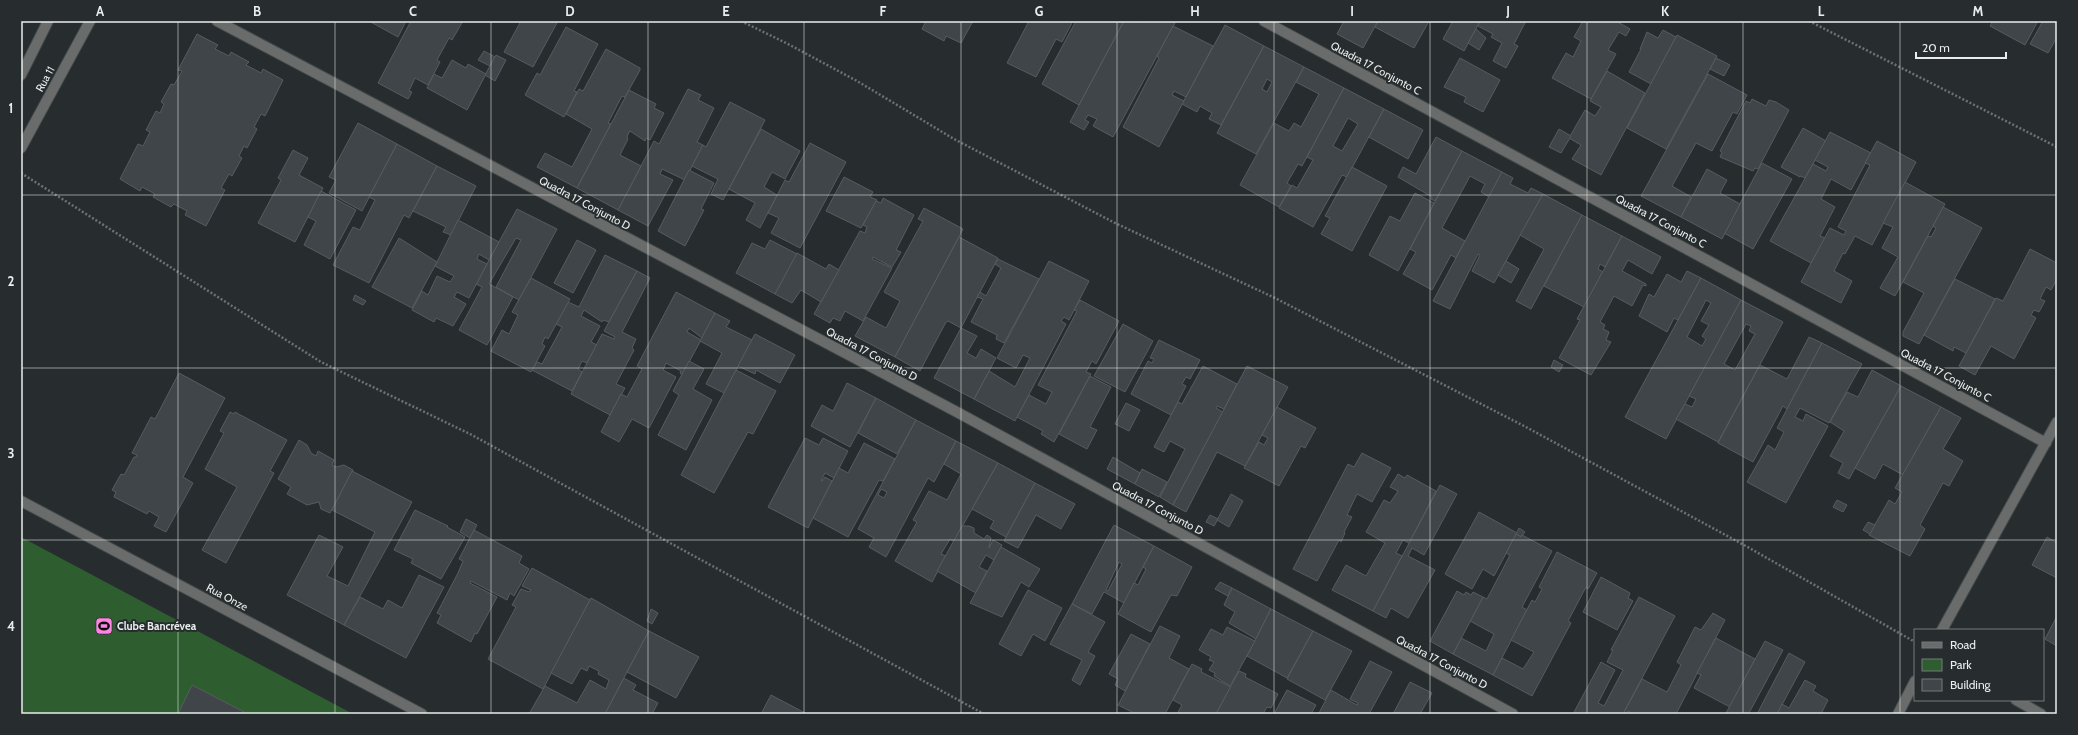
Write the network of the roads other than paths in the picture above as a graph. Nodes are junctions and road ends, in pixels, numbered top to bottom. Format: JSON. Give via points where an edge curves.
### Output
{"nodes":[{"id":1,"x":48,"y":21,"type":"edge"},
{"id":2,"x":90,"y":21,"type":"edge"},
{"id":3,"x":217,"y":21,"type":"edge"},
{"id":4,"x":1264,"y":21,"type":"edge"},
{"id":5,"x":21,"y":75,"type":"edge"},
{"id":6,"x":21,"y":148,"type":"edge"},
{"id":7,"x":2057,"y":422,"type":"edge"},
{"id":8,"x":2046,"y":443,"type":"junction"},
{"id":9,"x":21,"y":502,"type":"edge"},
{"id":10,"x":1943,"y":629,"type":"edge"},
{"id":11,"x":1914,"y":683,"type":"edge"},
{"id":12,"x":2018,"y":701,"type":"edge"},
{"id":13,"x":422,"y":714,"type":"edge"},
{"id":14,"x":1513,"y":714,"type":"edge"},
{"id":15,"x":1898,"y":714,"type":"edge"},
{"id":16,"x":2040,"y":714,"type":"edge"}],
"edges":[{"from":1,"to":5,"type":"street"},
{"from":2,"to":6,"type":"street","name":"Rua 11"},
{"from":3,"to":14,"type":"street","name":"Quadra 17 Conjunto D","via":[[955,411]]},
{"from":4,"to":8,"type":"street","name":"Quadra 17 Conjunto C"},
{"from":7,"to":8,"type":"street"},
{"from":8,"to":10,"type":"street"},
{"from":9,"to":13,"type":"street","name":"Rua Onze"},
{"from":11,"to":15,"type":"street"},
{"from":12,"to":16,"type":"street"}]}
